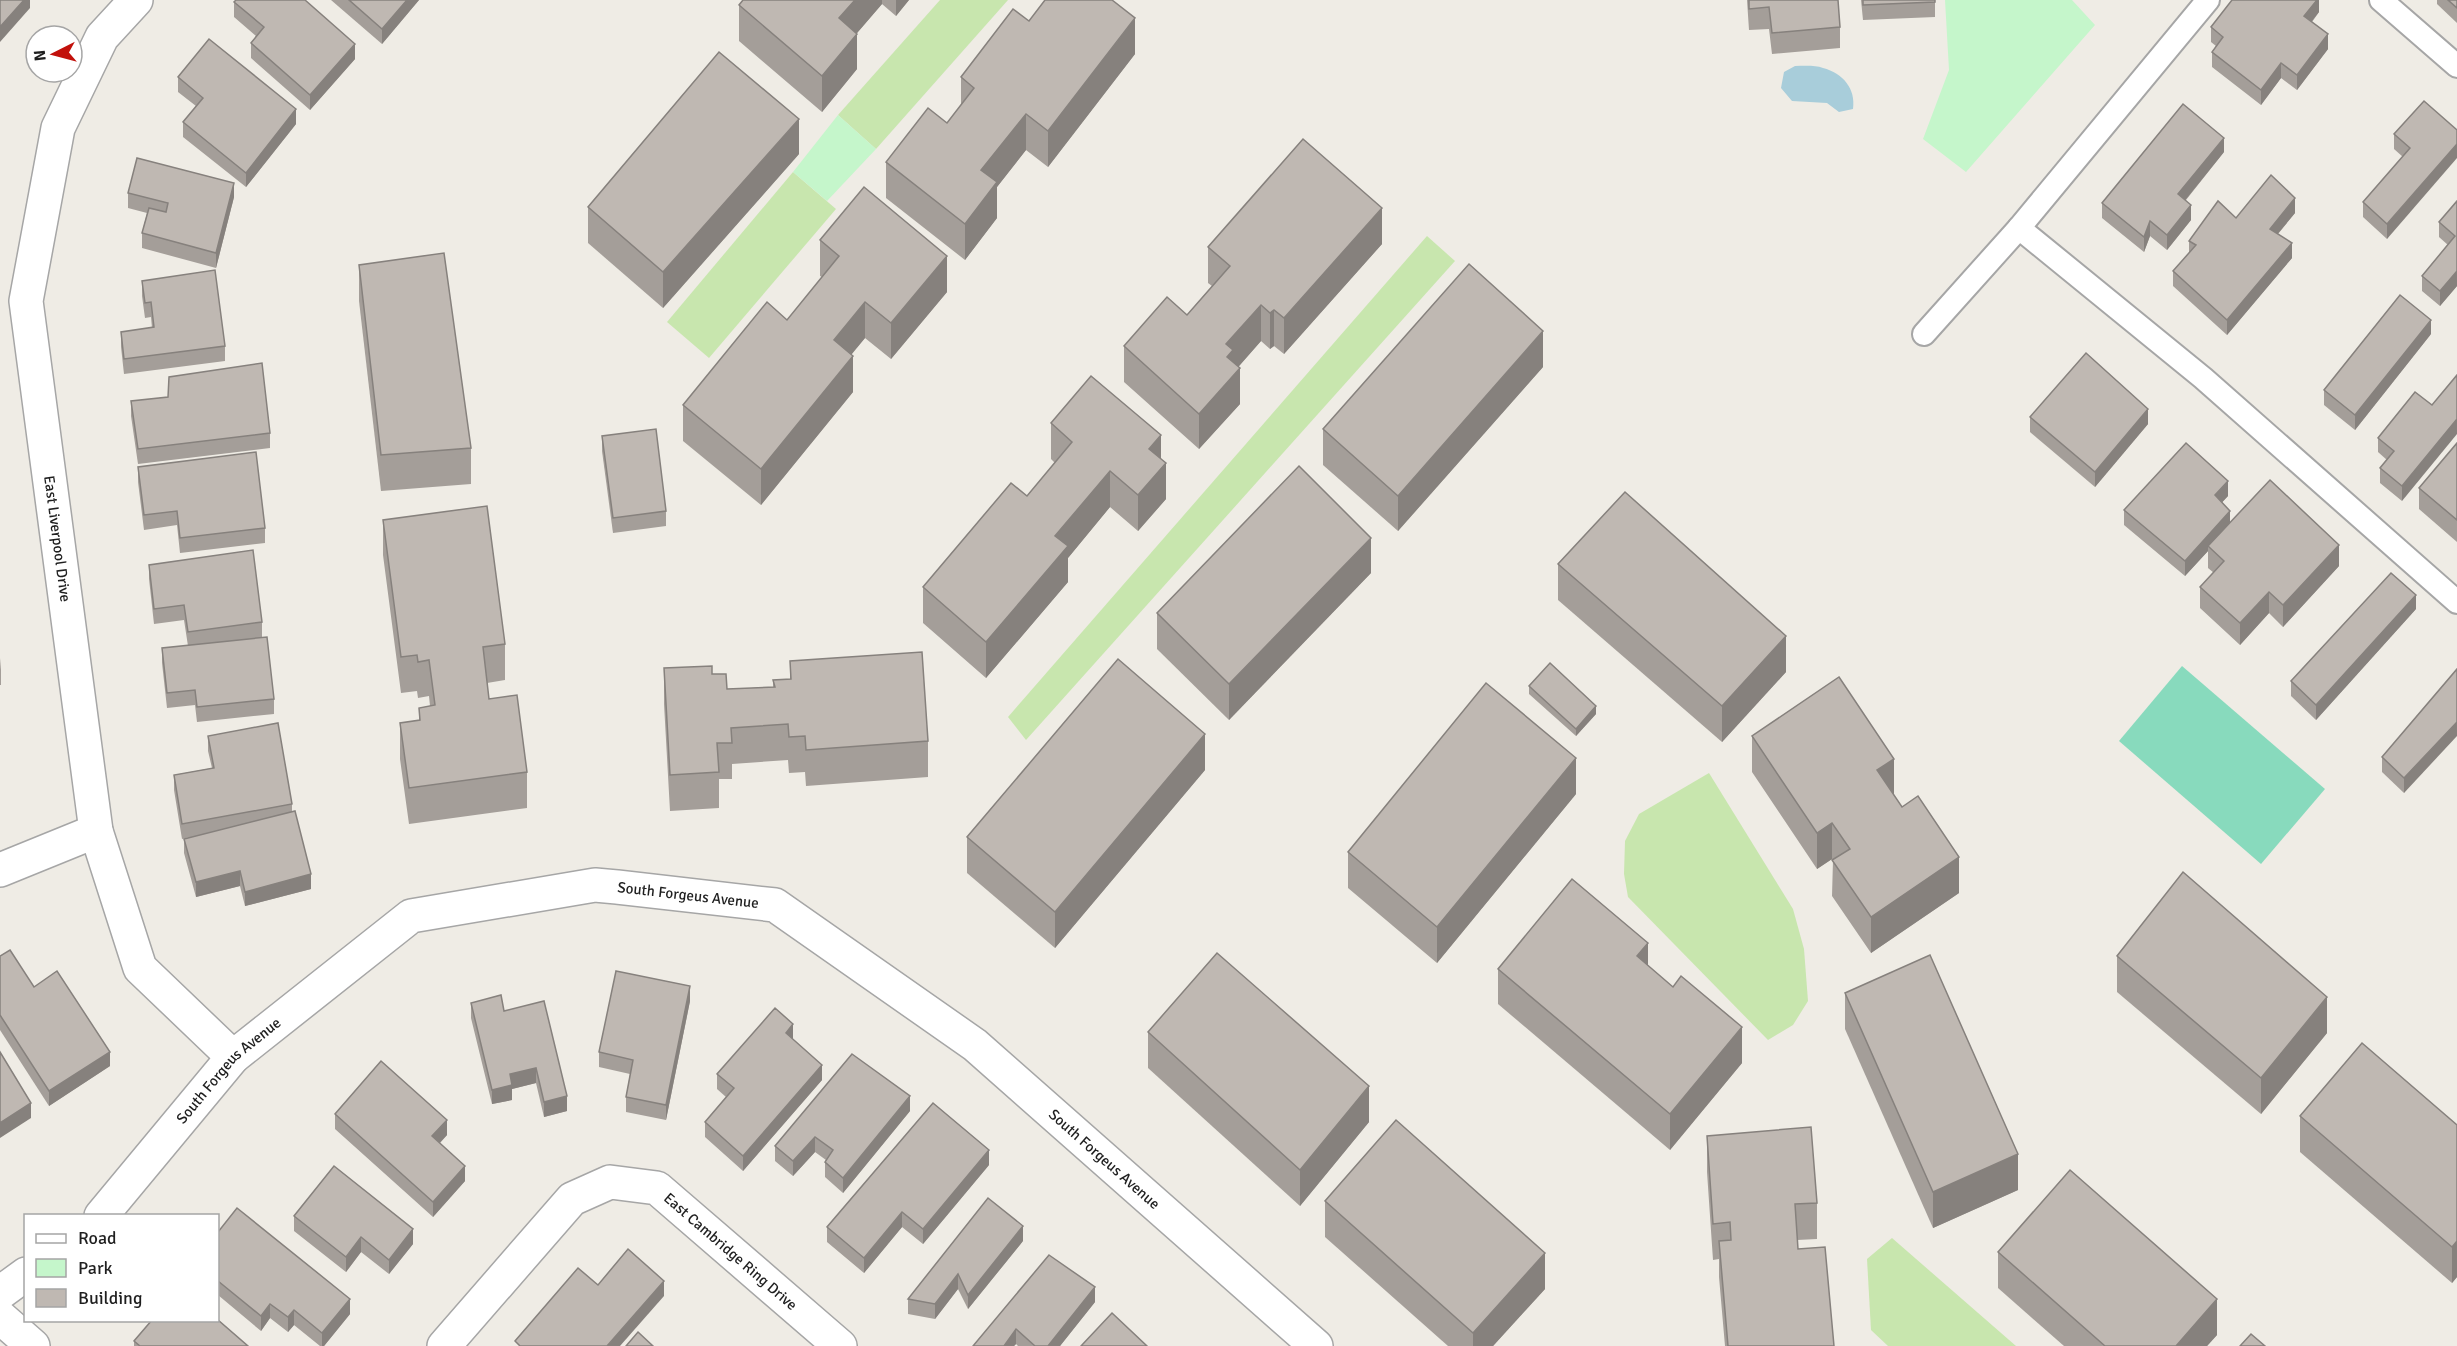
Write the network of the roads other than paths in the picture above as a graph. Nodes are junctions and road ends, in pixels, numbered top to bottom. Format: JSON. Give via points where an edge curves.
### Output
{"nodes":[{"id":1,"x":136,"y":0,"type":"edge"},
{"id":2,"x":2208,"y":0,"type":"edge"},
{"id":3,"x":2381,"y":0,"type":"edge"},
{"id":4,"x":2457,"y":66,"type":"edge"},
{"id":5,"x":2019,"y":228,"type":"junction"},
{"id":6,"x":13,"y":302,"type":"edge"},
{"id":7,"x":1924,"y":334,"type":"dead end"},
{"id":8,"x":2457,"y":602,"type":"edge"},
{"id":9,"x":96,"y":831,"type":"junction"},
{"id":10,"x":0,"y":870,"type":"edge"},
{"id":11,"x":233,"y":1057,"type":"junction"},
{"id":12,"x":102,"y":1214,"type":"edge"},
{"id":13,"x":24,"y":1276,"type":"edge"},
{"id":14,"x":0,"y":1293,"type":"edge"},
{"id":15,"x":0,"y":1317,"type":"edge"},
{"id":16,"x":33,"y":1346,"type":"edge"},
{"id":17,"x":444,"y":1346,"type":"edge"},
{"id":18,"x":840,"y":1346,"type":"edge"},
{"id":19,"x":1316,"y":1346,"type":"edge"}],
"edges":[{"from":1,"to":6,"type":"street","name":"East Liverpool Drive","via":[[102,37],[58,128]]},
{"from":2,"to":5,"type":"lane"},
{"from":3,"to":4,"type":"lane"},
{"from":5,"to":7,"type":"lane"},
{"from":5,"to":8,"type":"lane","via":[[2203,378]]},
{"from":6,"to":9,"type":"street","name":"East Liverpool Drive"},
{"from":9,"to":10,"type":"street"},
{"from":9,"to":11,"type":"street","name":"East Liverpool Drive","via":[[140,968]]},
{"from":11,"to":12,"type":"street","name":"South Forgeus Avenue"},
{"from":11,"to":19,"type":"street","name":"South Forgeus Avenue","via":[[411,916],[595,885],[775,905],[975,1045]]},
{"from":13,"to":14,"type":"street"},
{"from":15,"to":16,"type":"street"},
{"from":17,"to":18,"type":"street","name":"East Cambridge Ring Drive","via":[[572,1199],[610,1182],[657,1188]]}]}
